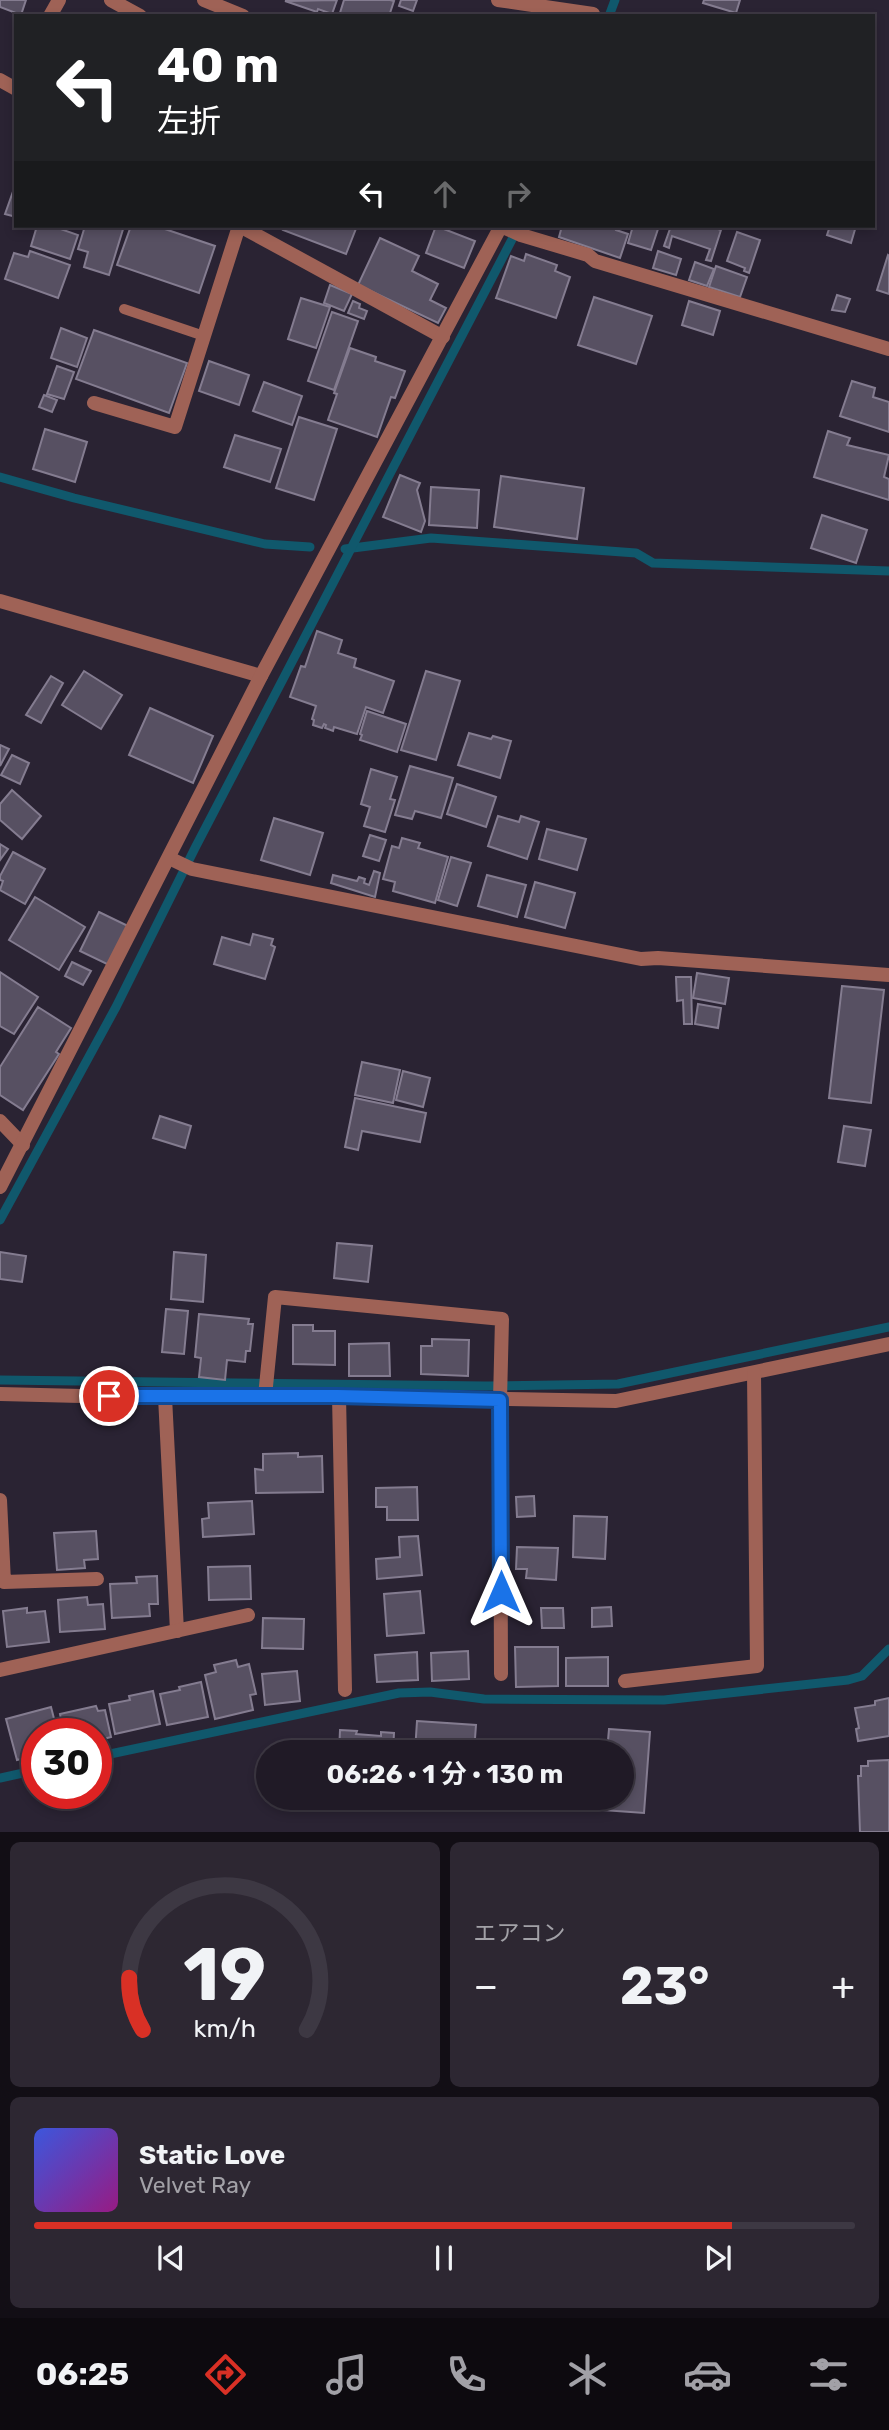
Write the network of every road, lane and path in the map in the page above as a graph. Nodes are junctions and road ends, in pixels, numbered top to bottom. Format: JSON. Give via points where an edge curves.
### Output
{"nodes":[{"id":1,"x":111,"y":0,"type":"edge"},
{"id":2,"x":204,"y":0,"type":"edge"},
{"id":3,"x":498,"y":0,"type":"edge"},
{"id":4,"x":594,"y":10,"type":"edge"},
{"id":5,"x":136,"y":14,"type":"edge"},
{"id":6,"x":238,"y":14,"type":"edge"},
{"id":7,"x":238,"y":228,"type":"edge"},
{"id":8,"x":243,"y":228,"type":"edge"},
{"id":9,"x":508,"y":230,"type":"edge"},
{"id":10,"x":124,"y":309,"type":"dead end"},
{"id":11,"x":204,"y":336,"type":"junction"},
{"id":12,"x":443,"y":337,"type":"junction"},
{"id":13,"x":889,"y":349,"type":"edge"},
{"id":14,"x":94,"y":403,"type":"dead end"},
{"id":15,"x":0,"y":601,"type":"edge"},
{"id":16,"x":261,"y":676,"type":"junction"},
{"id":17,"x":181,"y":863,"type":"junction"},
{"id":18,"x":889,"y":975,"type":"edge"},
{"id":19,"x":0,"y":1121,"type":"edge"},
{"id":20,"x":23,"y":1144,"type":"junction"},
{"id":21,"x":0,"y":1187,"type":"edge"},
{"id":22,"x":889,"y":1344,"type":"edge"},
{"id":23,"x":754,"y":1373,"type":"junction"},
{"id":24,"x":266,"y":1388,"type":"junction"},
{"id":25,"x":500,"y":1390,"type":"junction"},
{"id":26,"x":0,"y":1394,"type":"edge"},
{"id":27,"x":81,"y":1396,"type":"dead end"},
{"id":28,"x":109,"y":1396,"type":"dead end"},
{"id":29,"x":338,"y":1396,"type":"junction"},
{"id":30,"x":164,"y":1397,"type":"junction"},
{"id":31,"x":0,"y":1500,"type":"edge"},
{"id":32,"x":97,"y":1579,"type":"dead end"},
{"id":33,"x":248,"y":1615,"type":"dead end"},
{"id":34,"x":177,"y":1631,"type":"junction"},
{"id":35,"x":0,"y":1670,"type":"edge"},
{"id":36,"x":501,"y":1674,"type":"dead end"},
{"id":37,"x":625,"y":1681,"type":"dead end"},
{"id":38,"x":345,"y":1690,"type":"dead end"}],
"edges":[{"from":1,"to":5,"type":"street"},
{"from":2,"to":6,"type":"street"},
{"from":3,"to":4,"type":"street"},
{"from":7,"to":11,"type":"street"},
{"from":8,"to":12,"type":"street"},
{"from":9,"to":12,"type":"street"},
{"from":9,"to":13,"type":"street"},
{"from":10,"to":11,"type":"lane"},
{"from":11,"to":14,"type":"street","via":[[175,427]]},
{"from":12,"to":16,"type":"street"},
{"from":15,"to":16,"type":"street"},
{"from":16,"to":17,"type":"street"},
{"from":17,"to":18,"type":"street","via":[[641,958]]},
{"from":17,"to":20,"type":"street"},
{"from":19,"to":20,"type":"street"},
{"from":20,"to":21,"type":"street"},
{"from":22,"to":23,"type":"street"},
{"from":23,"to":25,"type":"street","via":[[616,1401]]},
{"from":23,"to":37,"type":"street","via":[[757,1666]]},
{"from":24,"to":25,"type":"street","via":[[275,1297],[502,1319]]},
{"from":24,"to":29,"type":"street"},
{"from":24,"to":30,"type":"street"},
{"from":25,"to":29,"type":"street"},
{"from":25,"to":36,"type":"street"},
{"from":26,"to":27,"type":"street"},
{"from":28,"to":30,"type":"street"},
{"from":29,"to":38,"type":"street"},
{"from":30,"to":34,"type":"street"},
{"from":31,"to":32,"type":"street","via":[[4,1582]]},
{"from":33,"to":34,"type":"street"},
{"from":34,"to":35,"type":"street"}]}
